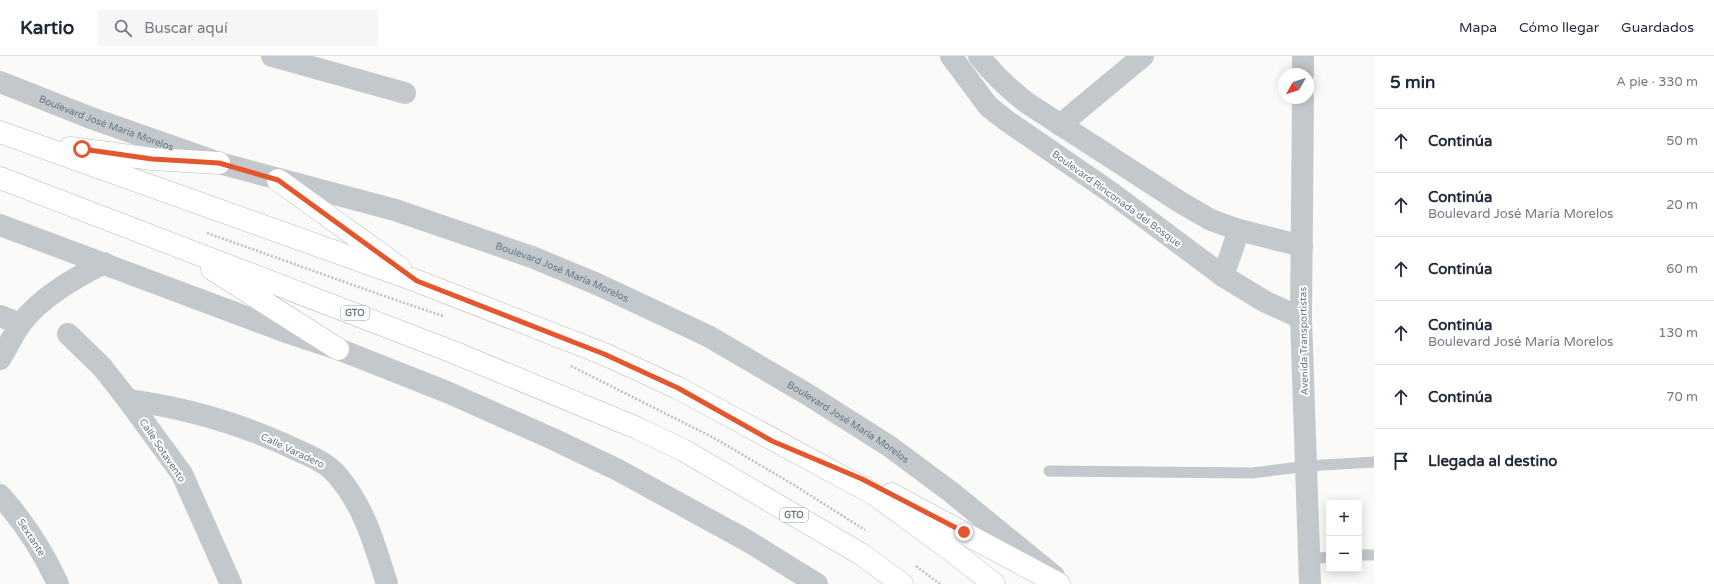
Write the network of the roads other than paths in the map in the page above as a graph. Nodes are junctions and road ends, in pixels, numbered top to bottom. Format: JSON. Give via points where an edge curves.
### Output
{"nodes":[{"id":1,"x":272,"y":56,"type":"edge"},
{"id":2,"x":951,"y":56,"type":"edge"},
{"id":3,"x":979,"y":56,"type":"edge"},
{"id":4,"x":1303,"y":56,"type":"edge"},
{"id":5,"x":1135,"y":59,"type":"edge"},
{"id":6,"x":331,"y":65,"type":"edge"},
{"id":7,"x":1303,"y":68,"type":"edge"},
{"id":8,"x":0,"y":82,"type":"edge"},
{"id":9,"x":405,"y":93,"type":"dead end"},
{"id":10,"x":1302,"y":104,"type":"edge"},
{"id":11,"x":1060,"y":125,"type":"junction"},
{"id":12,"x":0,"y":132,"type":"edge"},
{"id":13,"x":34,"y":145,"type":"junction"},
{"id":14,"x":219,"y":163,"type":"junction"},
{"id":15,"x":0,"y":178,"type":"edge"},
{"id":16,"x":278,"y":180,"type":"junction"},
{"id":17,"x":0,"y":225,"type":"edge"},
{"id":18,"x":1239,"y":230,"type":"junction"},
{"id":19,"x":173,"y":244,"type":"junction"},
{"id":20,"x":1302,"y":246,"type":"junction"},
{"id":21,"x":104,"y":263,"type":"junction"},
{"id":22,"x":1223,"y":276,"type":"junction"},
{"id":23,"x":417,"y":281,"type":"junction"},
{"id":24,"x":0,"y":316,"type":"edge"},
{"id":25,"x":1301,"y":318,"type":"junction"},
{"id":26,"x":21,"y":324,"type":"junction"},
{"id":27,"x":68,"y":334,"type":"dead end"},
{"id":28,"x":338,"y":349,"type":"junction"},
{"id":29,"x":0,"y":359,"type":"edge"},
{"id":30,"x":128,"y":400,"type":"junction"},
{"id":31,"x":772,"y":441,"type":"junction"},
{"id":32,"x":1374,"y":462,"type":"edge"},
{"id":33,"x":1307,"y":466,"type":"junction"},
{"id":34,"x":1049,"y":471,"type":"dead end"},
{"id":35,"x":0,"y":495,"type":"edge"},
{"id":36,"x":1374,"y":555,"type":"edge"},
{"id":37,"x":1362,"y":556,"type":"edge"},
{"id":38,"x":1319,"y":558,"type":"edge"},
{"id":39,"x":58,"y":584,"type":"edge"},
{"id":40,"x":231,"y":584,"type":"edge"},
{"id":41,"x":387,"y":584,"type":"edge"},
{"id":42,"x":817,"y":584,"type":"edge"},
{"id":43,"x":902,"y":584,"type":"edge"},
{"id":44,"x":994,"y":584,"type":"edge"},
{"id":45,"x":1059,"y":584,"type":"edge"},
{"id":46,"x":1064,"y":584,"type":"edge"},
{"id":47,"x":1310,"y":584,"type":"edge"}],
"edges":[{"from":1,"to":6,"type":"street"},
{"from":2,"to":22,"type":"street","name":"Boulevard Rinconada del Bosque","via":[[988,106],[1109,191]]},
{"from":3,"to":11,"type":"street","via":[[1009,89]]},
{"from":4,"to":7,"type":"street"},
{"from":5,"to":11,"type":"street"},
{"from":6,"to":9,"type":"street"},
{"from":8,"to":14,"type":"street","name":"Boulevard José María Morelos","via":[[91,118]]},
{"from":10,"to":20,"type":"street","name":"Avenida Transportistas"},
{"from":11,"to":18,"type":"street","via":[[1180,202],[1211,220]]},
{"from":12,"to":13,"type":"main road"},
{"from":13,"to":14,"type":"main road","via":[[152,159]]},
{"from":13,"to":23,"type":"main road"},
{"from":14,"to":16,"type":"street","name":"Boulevard José María Morelos"},
{"from":15,"to":19,"type":"main road","number":"GTO"},
{"from":16,"to":23,"type":"main road"},
{"from":16,"to":46,"type":"street","name":"Boulevard José María Morelos","via":[[395,210],[532,257],[708,336],[889,446],[951,492]]},
{"from":17,"to":21,"type":"street"},
{"from":18,"to":20,"type":"street"},
{"from":18,"to":22,"type":"street"},
{"from":19,"to":28,"type":"main road"},
{"from":19,"to":43,"type":"main road","number":"GTO","via":[[550,391],[637,428],[683,450],[861,554]]},
{"from":20,"to":25,"type":"street","name":"Avenida Transportistas"},
{"from":21,"to":26,"type":"street","via":[[57,291],[35,308]]},
{"from":21,"to":28,"type":"street"},
{"from":22,"to":25,"type":"street","name":"Boulevard Rinconada del Bosque","via":[[1264,301]]},
{"from":23,"to":31,"type":"main road","via":[[604,354],[678,388]]},
{"from":24,"to":26,"type":"street"},
{"from":25,"to":33,"type":"street","name":"Avenida Transportistas"},
{"from":26,"to":29,"type":"street"},
{"from":27,"to":30,"type":"street","name":"Calle Sotavento","via":[[102,367]]},
{"from":28,"to":42,"type":"street","via":[[447,392],[618,470],[746,540]]},
{"from":30,"to":40,"type":"street","name":"Calle Sotavento","via":[[182,474]]},
{"from":30,"to":41,"type":"street","name":"Calle Varadero","via":[[198,412],[276,440],[322,462],[336,473],[351,493],[369,527]]},
{"from":31,"to":44,"type":"main road","via":[[874,494]]},
{"from":31,"to":45,"type":"main road","via":[[862,479],[917,506]]},
{"from":32,"to":33,"type":"lane"},
{"from":33,"to":34,"type":"lane","via":[[1252,474]]},
{"from":33,"to":38,"type":"street","name":"Avenida Transportistas"},
{"from":35,"to":39,"type":"street","name":"Sextante","via":[[44,555]]},
{"from":36,"to":37,"type":"lane"},
{"from":38,"to":47,"type":"street","name":"Avenida Transportistas"}]}
